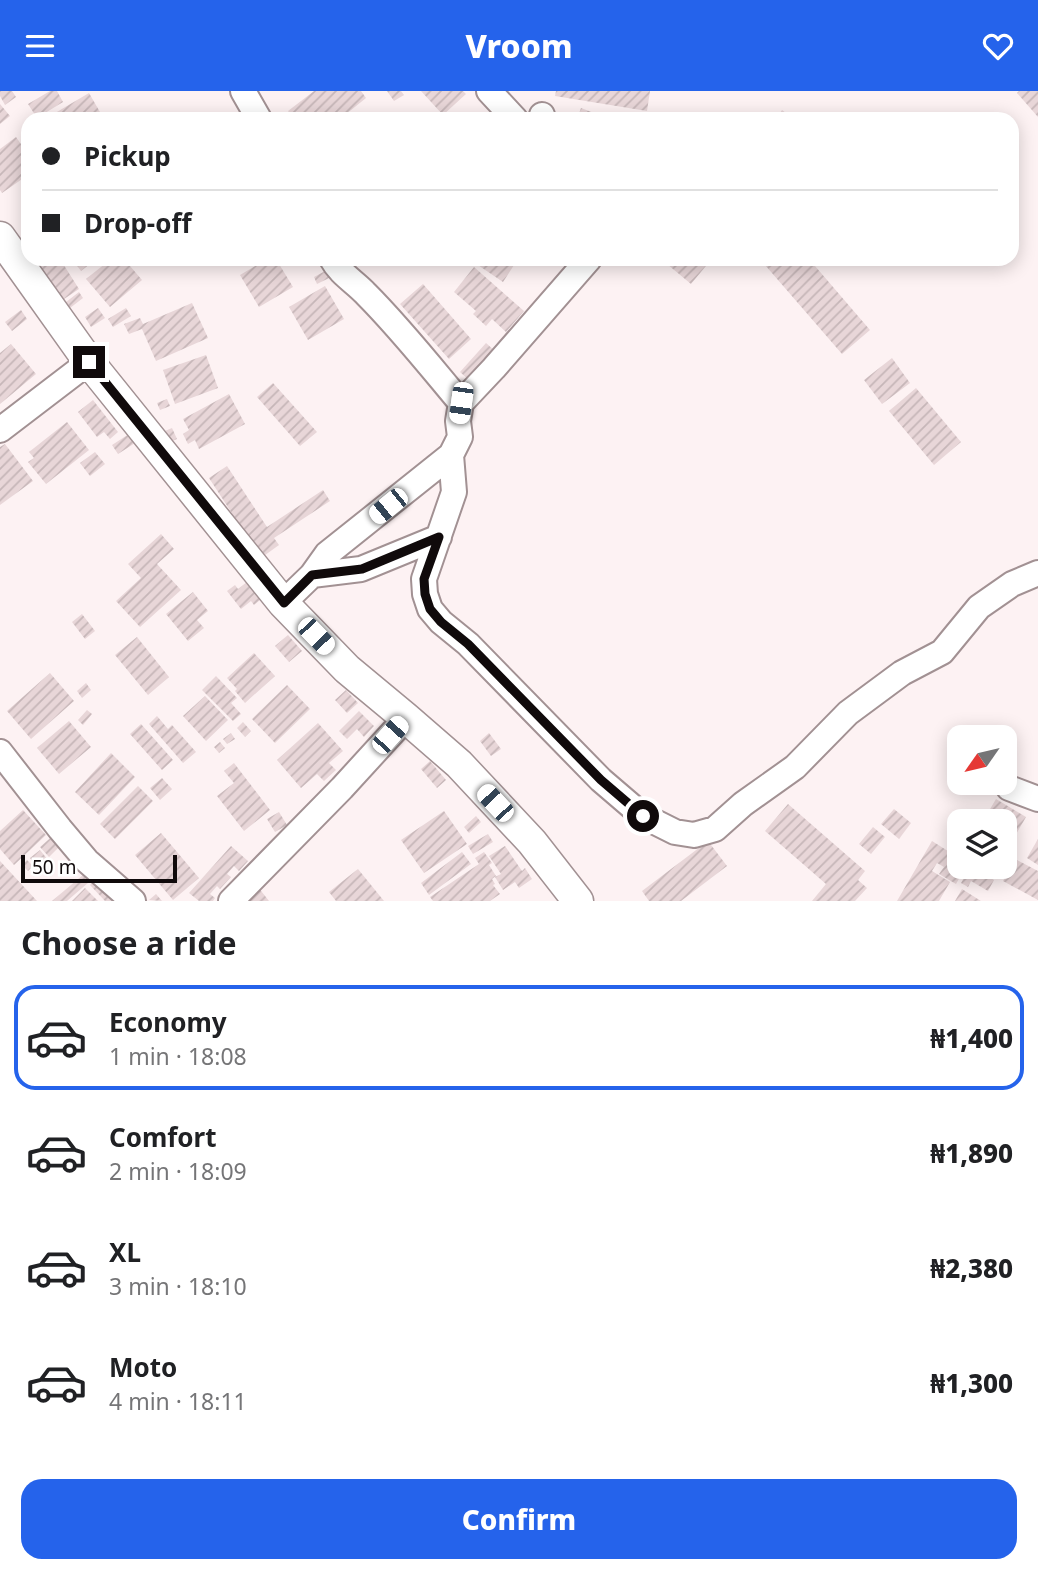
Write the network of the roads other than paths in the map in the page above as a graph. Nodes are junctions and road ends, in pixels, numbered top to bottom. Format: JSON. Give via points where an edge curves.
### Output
{"nodes":[{"id":1,"x":243,"y":91,"type":"edge"},
{"id":2,"x":489,"y":91,"type":"edge"},
{"id":3,"x":255,"y":112,"type":"edge"},
{"id":4,"x":509,"y":112,"type":"edge"},
{"id":5,"x":0,"y":237,"type":"edge"},
{"id":6,"x":336,"y":266,"type":"edge"},
{"id":7,"x":583,"y":266,"type":"edge"},
{"id":8,"x":89,"y":362,"type":"junction"},
{"id":9,"x":461,"y":403,"type":"junction"},
{"id":10,"x":0,"y":430,"type":"edge"},
{"id":11,"x":451,"y":455,"type":"junction"},
{"id":12,"x":439,"y":537,"type":"junction"},
{"id":13,"x":1038,"y":573,"type":"edge"},
{"id":14,"x":312,"y":575,"type":"junction"},
{"id":15,"x":284,"y":603,"type":"junction"},
{"id":16,"x":406,"y":718,"type":"junction"},
{"id":17,"x":0,"y":751,"type":"edge"},
{"id":18,"x":1017,"y":791,"type":"edge"},
{"id":19,"x":1038,"y":799,"type":"edge"},
{"id":20,"x":133,"y":901,"type":"edge"},
{"id":21,"x":232,"y":901,"type":"edge"},
{"id":22,"x":578,"y":901,"type":"edge"}],
"edges":[{"from":1,"to":3,"type":"street"},
{"from":2,"to":4,"type":"street"},
{"from":5,"to":8,"type":"street"},
{"from":6,"to":9,"type":"street","via":[[366,293]]},
{"from":7,"to":9,"type":"street"},
{"from":8,"to":10,"type":"street"},
{"from":8,"to":15,"type":"street"},
{"from":9,"to":11,"type":"street","via":[[460,437]]},
{"from":11,"to":12,"type":"street","via":[[454,492]]},
{"from":11,"to":14,"type":"street","via":[[327,554]]},
{"from":12,"to":13,"type":"street","via":[[424,579],[430,609],[441,622],[643,816],[675,832],[694,835],[715,829],[795,767],[848,713],[902,673],[942,652],[979,607]]},
{"from":12,"to":14,"type":"street","via":[[362,569]]},
{"from":14,"to":15,"type":"street"},
{"from":15,"to":16,"type":"street","via":[[348,669]]},
{"from":16,"to":21,"type":"street"},
{"from":16,"to":22,"type":"street","via":[[459,764],[532,842]]},
{"from":17,"to":20,"type":"street","via":[[87,861]]},
{"from":18,"to":19,"type":"street"}]}
